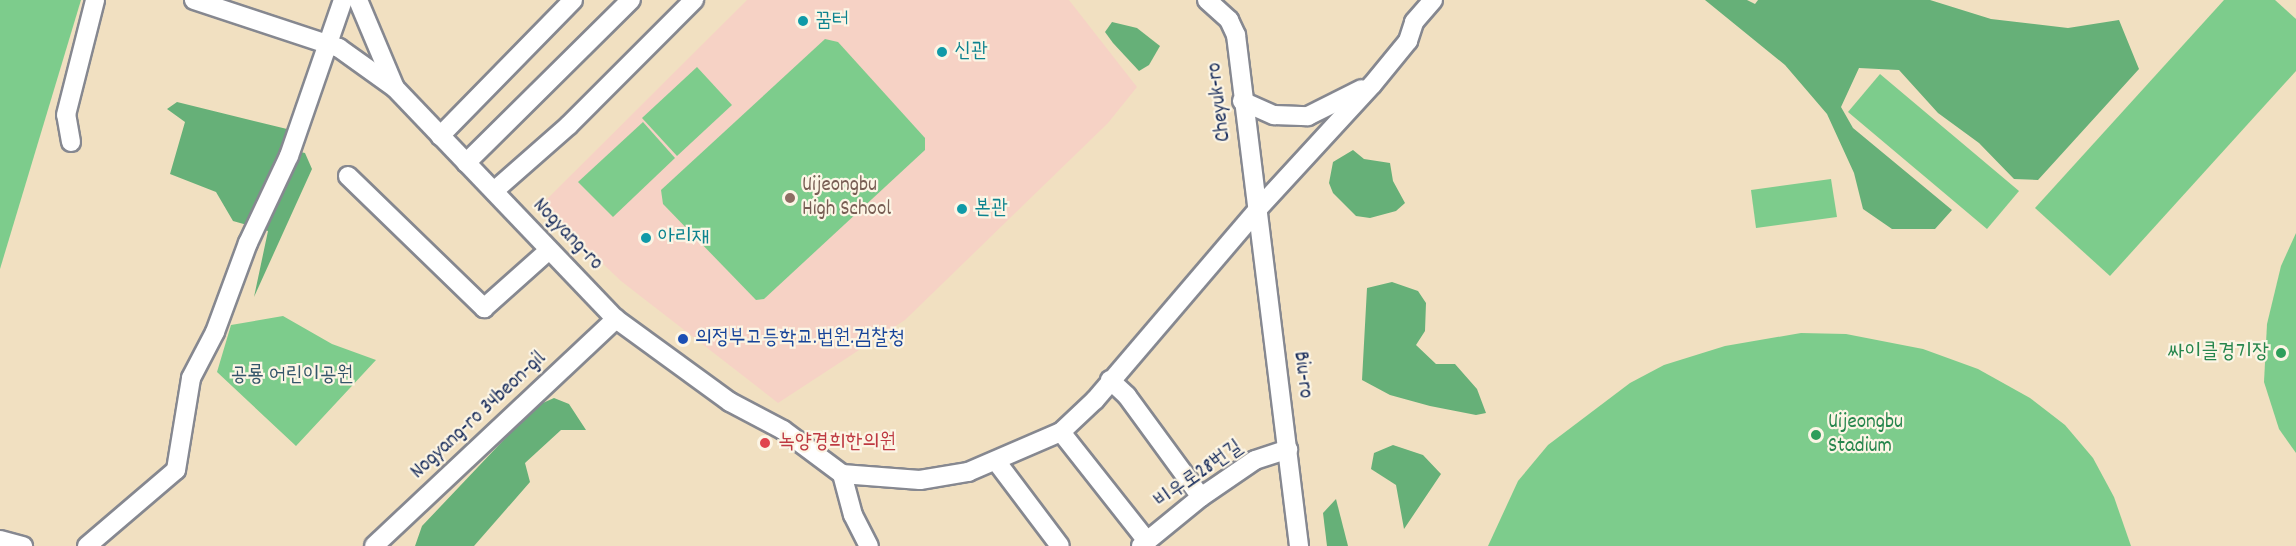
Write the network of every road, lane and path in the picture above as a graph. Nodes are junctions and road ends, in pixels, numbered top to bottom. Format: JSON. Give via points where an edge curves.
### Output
{"nodes":[{"id":1,"x":95,"y":0,"type":"edge"},
{"id":2,"x":194,"y":0,"type":"edge"},
{"id":3,"x":342,"y":0,"type":"edge"},
{"id":4,"x":358,"y":0,"type":"edge"},
{"id":5,"x":375,"y":0,"type":"edge"},
{"id":6,"x":573,"y":0,"type":"edge"},
{"id":7,"x":631,"y":0,"type":"edge"},
{"id":8,"x":694,"y":0,"type":"edge"},
{"id":9,"x":1207,"y":0,"type":"edge"},
{"id":10,"x":1433,"y":0,"type":"edge"},
{"id":11,"x":368,"y":19,"type":"junction"},
{"id":12,"x":329,"y":44,"type":"junction"},
{"id":13,"x":1372,"y":85,"type":"junction"},
{"id":14,"x":395,"y":88,"type":"junction"},
{"id":15,"x":1242,"y":101,"type":"junction"},
{"id":16,"x":440,"y":136,"type":"junction"},
{"id":17,"x":70,"y":142,"type":"dead end"},
{"id":18,"x":466,"y":162,"type":"junction"},
{"id":19,"x":348,"y":176,"type":"dead end"},
{"id":20,"x":494,"y":191,"type":"junction"},
{"id":21,"x":1257,"y":210,"type":"junction"},
{"id":22,"x":549,"y":249,"type":"junction"},
{"id":23,"x":615,"y":319,"type":"junction"},
{"id":24,"x":1110,"y":380,"type":"junction"},
{"id":25,"x":1061,"y":432,"type":"junction"},
{"id":26,"x":1288,"y":449,"type":"junction"},
{"id":27,"x":996,"y":461,"type":"junction"},
{"id":28,"x":842,"y":474,"type":"junction"},
{"id":29,"x":1201,"y":497,"type":"junction"},
{"id":30,"x":0,"y":540,"type":"edge"},
{"id":31,"x":1144,"y":544,"type":"edge"},
{"id":32,"x":23,"y":546,"type":"edge"},
{"id":33,"x":87,"y":546,"type":"edge"},
{"id":34,"x":374,"y":546,"type":"edge"},
{"id":35,"x":869,"y":546,"type":"edge"},
{"id":36,"x":1060,"y":546,"type":"edge"},
{"id":37,"x":1299,"y":546,"type":"edge"}],
"edges":[{"from":1,"to":17,"type":"street","via":[[66,115]]},
{"from":2,"to":12,"type":"street","name":"Nogyang-ro"},
{"from":3,"to":12,"type":"street"},
{"from":4,"to":11,"type":"street"},
{"from":5,"to":11,"type":"street"},
{"from":6,"to":16,"type":"street"},
{"from":7,"to":18,"type":"street"},
{"from":8,"to":20,"type":"street","via":[[569,125]]},
{"from":9,"to":15,"type":"street","name":"Cheyuk-ro","via":[[1229,20],[1236,35]]},
{"from":10,"to":13,"type":"street","via":[[1414,22],[1408,40]]},
{"from":11,"to":14,"type":"street"},
{"from":12,"to":14,"type":"street","name":"Nogyang-ro"},
{"from":12,"to":33,"type":"street","via":[[289,156],[248,243],[215,332],[191,378],[176,470]]},
{"from":13,"to":15,"type":"street","via":[[1308,116],[1274,116]]},
{"from":13,"to":21,"type":"street"},
{"from":14,"to":16,"type":"street","name":"Nogyang-ro"},
{"from":15,"to":21,"type":"street","name":"Cheyuk-ro"},
{"from":16,"to":18,"type":"street","name":"Nogyang-ro"},
{"from":18,"to":20,"type":"street","name":"Nogyang-ro"},
{"from":19,"to":22,"type":"street","via":[[484,308]]},
{"from":20,"to":22,"type":"street","name":"Nogyang-ro"},
{"from":21,"to":24,"type":"street"},
{"from":21,"to":26,"type":"street","name":"Biu-ro"},
{"from":22,"to":23,"type":"street","name":"Nogyang-ro"},
{"from":23,"to":28,"type":"street","name":"Nogyang-ro","via":[[730,402],[783,430]]},
{"from":23,"to":34,"type":"street","name":"Nogyang-ro 34beon-gil"},
{"from":24,"to":25,"type":"street"},
{"from":24,"to":29,"type":"street","via":[[1127,396]]},
{"from":25,"to":27,"type":"street"},
{"from":25,"to":31,"type":"street"},
{"from":26,"to":29,"type":"street","name":"비우로28번길","via":[[1255,460]]},
{"from":26,"to":37,"type":"street","name":"Biu-ro"},
{"from":27,"to":28,"type":"street","via":[[968,472],[920,480]]},
{"from":27,"to":36,"type":"street"},
{"from":28,"to":35,"type":"street","via":[[853,515]]},
{"from":29,"to":31,"type":"street","name":"비우로28번길"},
{"from":30,"to":32,"type":"street"}]}
